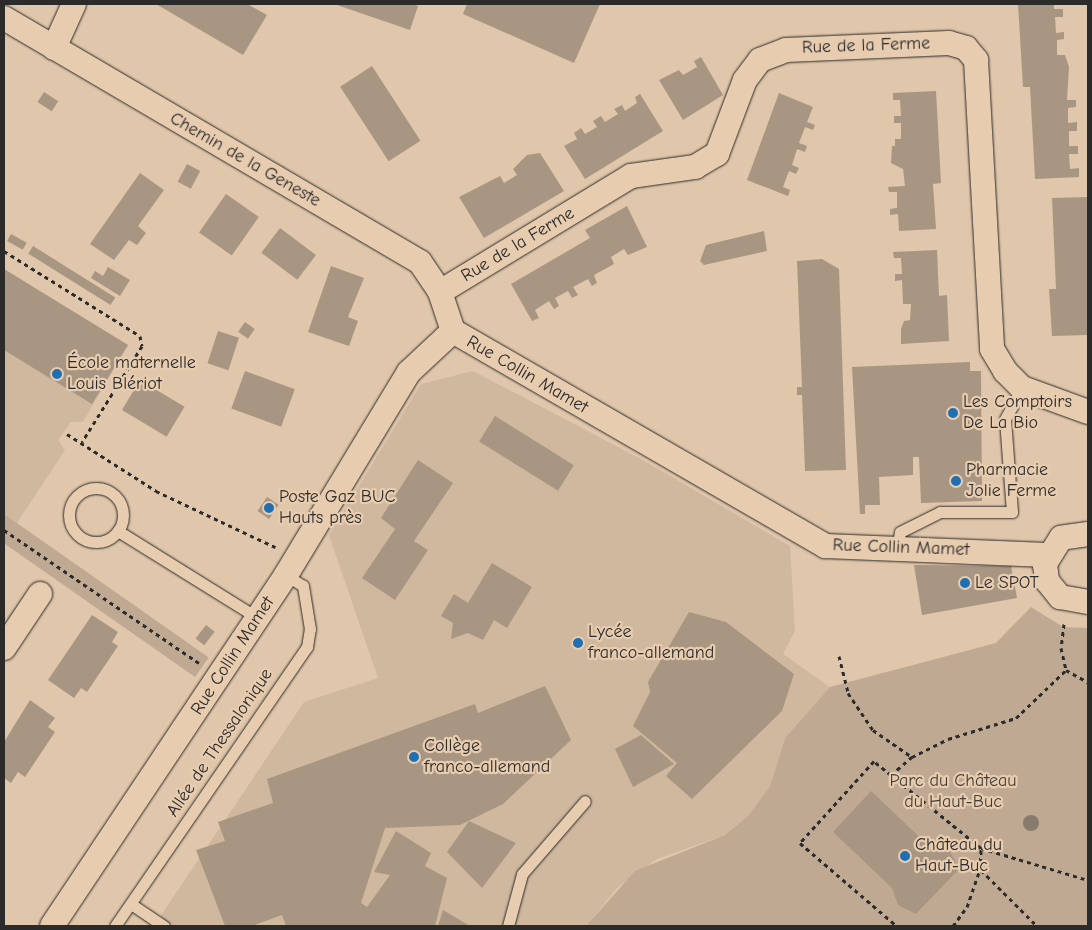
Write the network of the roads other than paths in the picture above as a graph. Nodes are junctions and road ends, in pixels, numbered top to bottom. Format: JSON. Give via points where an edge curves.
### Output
{"nodes":[{"id":1,"x":74,"y":4,"type":"edge"},
{"id":2,"x":4,"y":18,"type":"edge"},
{"id":3,"x":54,"y":48,"type":"junction"},
{"id":4,"x":440,"y":292,"type":"junction"},
{"id":5,"x":453,"y":332,"type":"junction"},
{"id":6,"x":1022,"y":388,"type":"junction"},
{"id":7,"x":1088,"y":412,"type":"edge"},
{"id":8,"x":118,"y":531,"type":"junction"},
{"id":9,"x":1088,"y":534,"type":"edge"},
{"id":10,"x":897,"y":549,"type":"junction"},
{"id":11,"x":1047,"y":555,"type":"junction"},
{"id":12,"x":291,"y":566,"type":"junction"},
{"id":13,"x":40,"y":594,"type":"dead end"},
{"id":14,"x":1079,"y":601,"type":"edge"},
{"id":15,"x":258,"y":618,"type":"junction"},
{"id":16,"x":4,"y":648,"type":"edge"},
{"id":17,"x":584,"y":801,"type":"dead end"},
{"id":18,"x":131,"y":904,"type":"junction"},
{"id":19,"x":52,"y":926,"type":"edge"},
{"id":20,"x":115,"y":926,"type":"edge"},
{"id":21,"x":164,"y":926,"type":"edge"},
{"id":22,"x":508,"y":926,"type":"edge"}],
"edges":[{"from":1,"to":3,"type":"street"},
{"from":2,"to":3,"type":"street","name":"Chemin de la Geneste"},
{"from":3,"to":4,"type":"street","name":"Chemin de la Geneste","via":[[420,262]]},
{"from":4,"to":5,"type":"street","name":"Chemin de la Geneste"},
{"from":4,"to":6,"type":"street","name":"Rue de la Ferme","via":[[631,176],[695,167],[717,154],[746,80],[760,60],[786,50],[949,43],[966,48],[976,60],[992,350],[1004,372]]},
{"from":5,"to":10,"type":"street","name":"Rue Collin Mamet","via":[[799,534],[825,546]]},
{"from":5,"to":12,"type":"street","name":"Rue Collin Mamet","via":[[409,372]]},
{"from":6,"to":7,"type":"street","name":"Rue de la Ferme"},
{"from":6,"to":10,"type":"lane","via":[[1005,419],[1012,512],[940,512],[900,532]]},
{"from":8,"to":8,"type":"lane","via":[[123,515],[110,493],[93,489],[72,503],[70,521],[78,536],[103,541]]},
{"from":8,"to":15,"type":"lane"},
{"from":9,"to":11,"type":"street","via":[[1061,538]]},
{"from":10,"to":11,"type":"street","name":"Rue Collin Mamet"},
{"from":11,"to":14,"type":"street","via":[[1047,581]]},
{"from":12,"to":15,"type":"street","name":"Rue Collin Mamet"},
{"from":12,"to":18,"type":"lane","name":"Allée de Thessalonique","via":[[303,586],[310,629],[307,647]]},
{"from":13,"to":16,"type":"street"},
{"from":15,"to":19,"type":"street","name":"Rue Collin Mamet"},
{"from":17,"to":22,"type":"lane","via":[[522,874]]},
{"from":18,"to":20,"type":"lane","name":"Allée de Thessalonique"},
{"from":18,"to":21,"type":"lane"}]}
